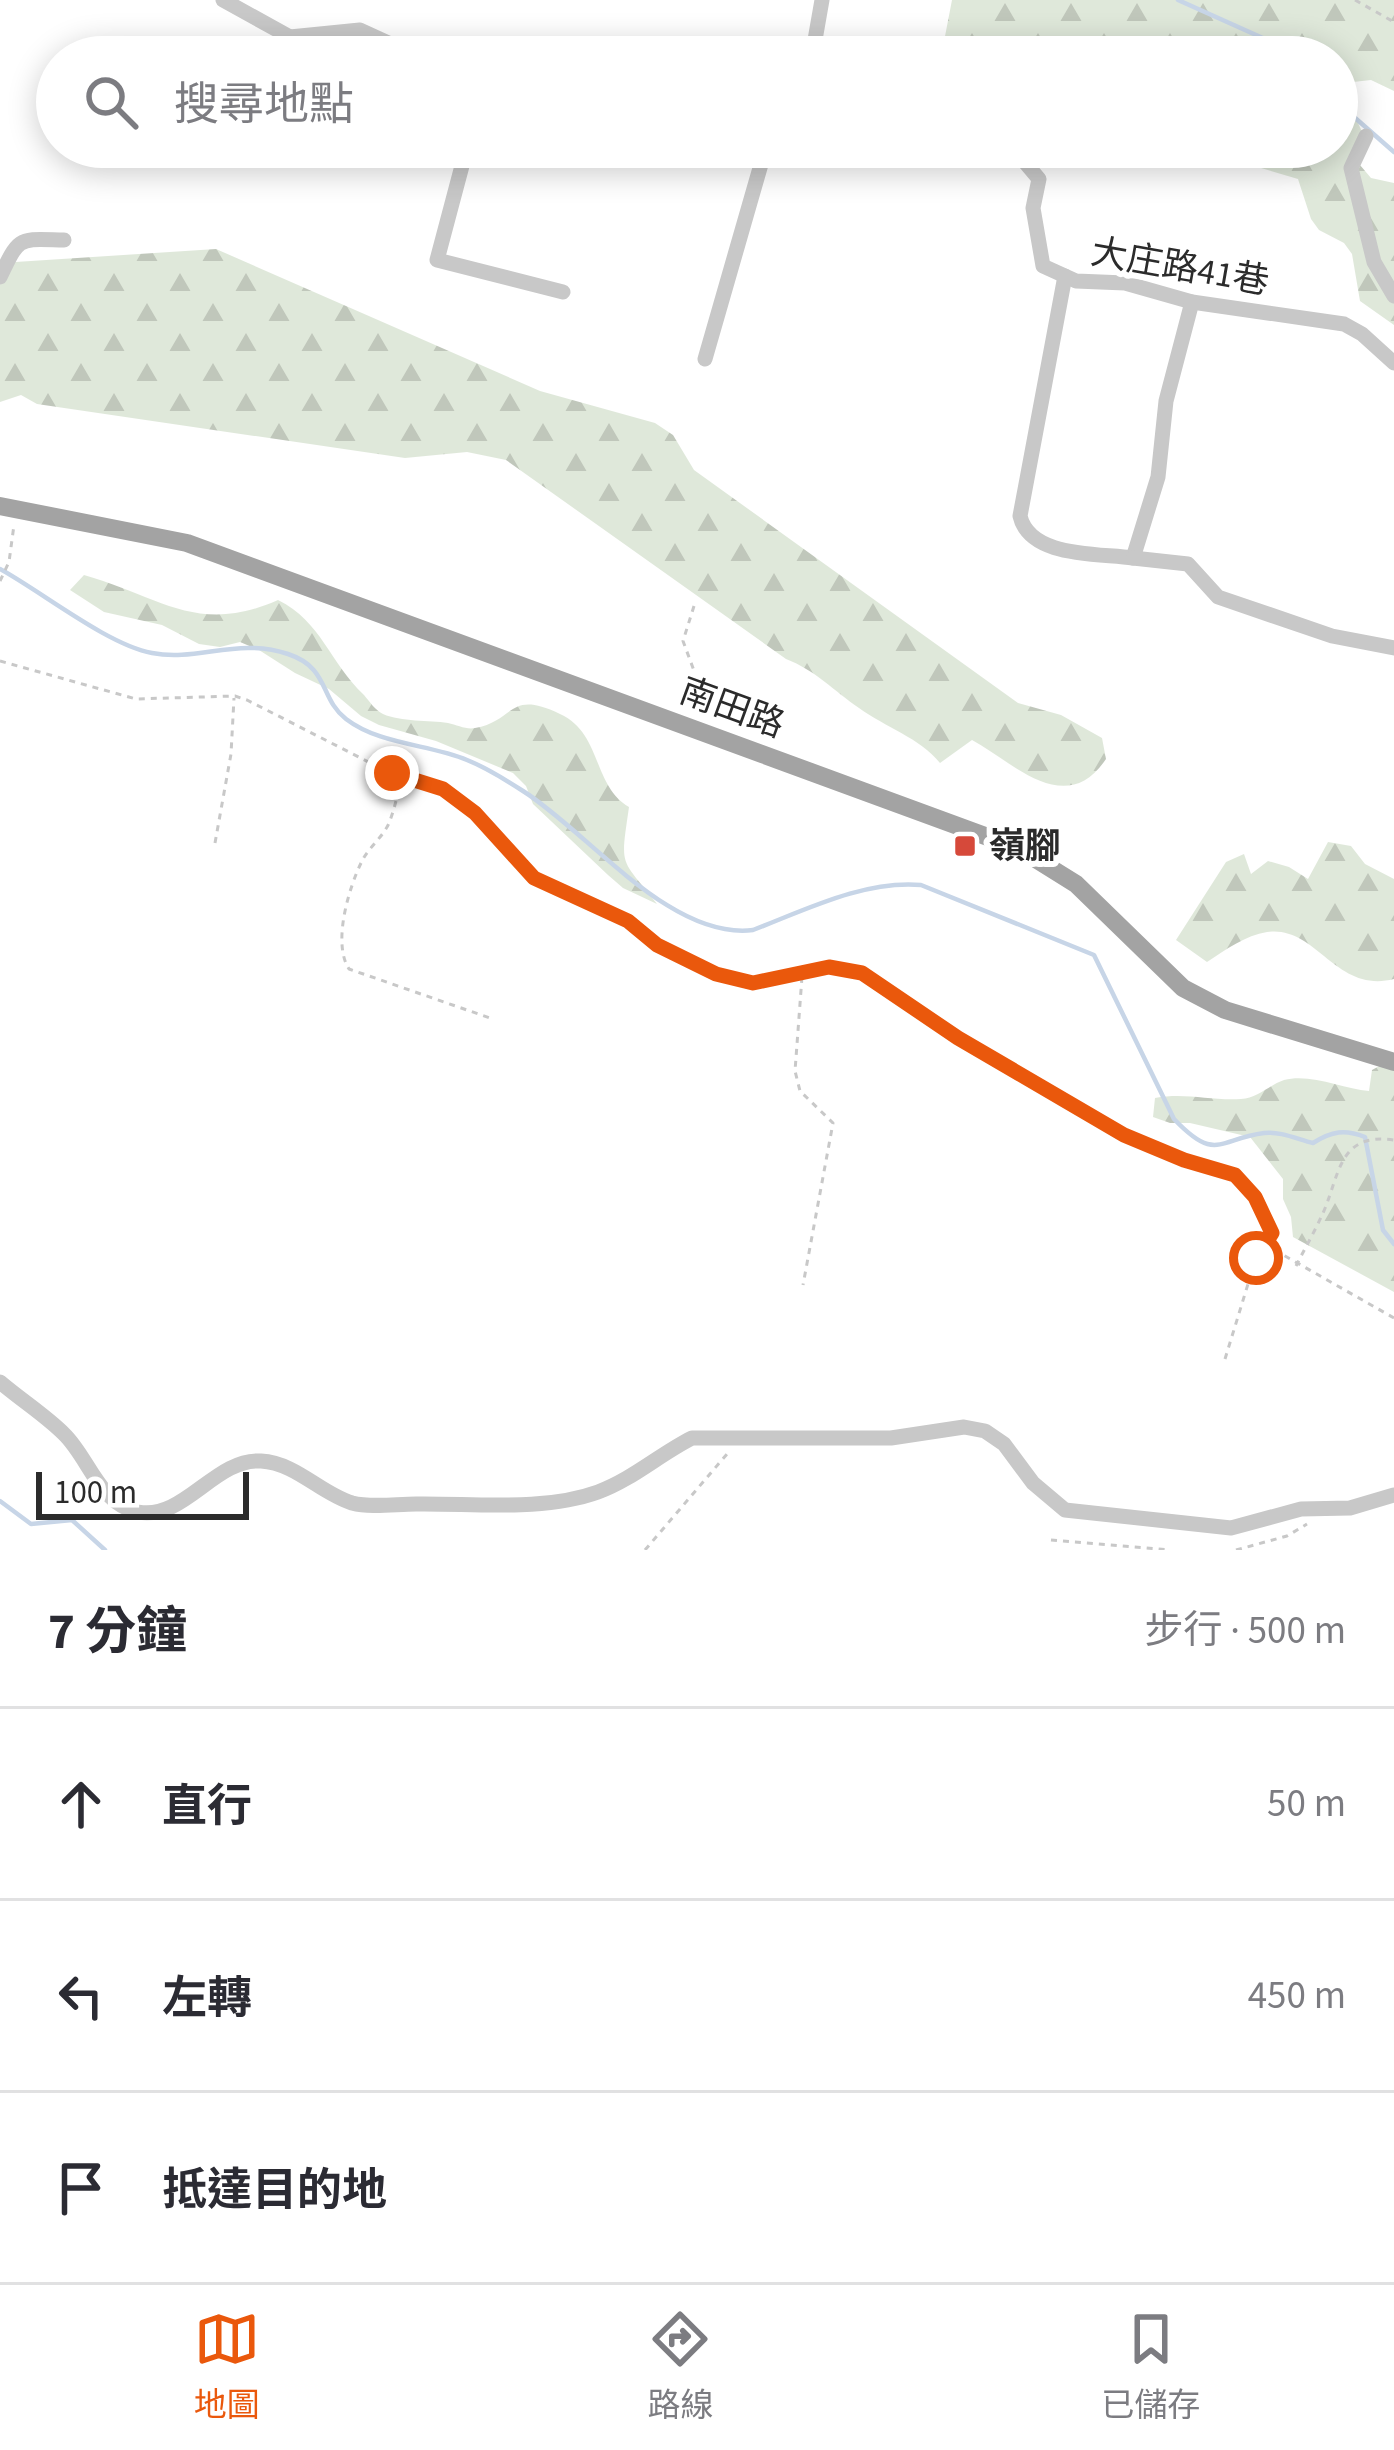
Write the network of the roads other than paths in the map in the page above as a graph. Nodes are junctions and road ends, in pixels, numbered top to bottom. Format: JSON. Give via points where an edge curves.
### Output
{"nodes":[{"id":1,"x":223,"y":0,"type":"edge"},
{"id":2,"x":822,"y":0,"type":"edge"},
{"id":3,"x":288,"y":36,"type":"edge"},
{"id":4,"x":300,"y":36,"type":"edge"},
{"id":5,"x":373,"y":36,"type":"edge"},
{"id":6,"x":816,"y":36,"type":"edge"},
{"id":7,"x":1366,"y":136,"type":"dead end"},
{"id":8,"x":1358,"y":153,"type":"edge"},
{"id":9,"x":461,"y":168,"type":"edge"},
{"id":10,"x":760,"y":168,"type":"edge"},
{"id":11,"x":1030,"y":168,"type":"edge"},
{"id":12,"x":1351,"y":168,"type":"edge"},
{"id":13,"x":64,"y":241,"type":"dead end"},
{"id":14,"x":1065,"y":276,"type":"junction"},
{"id":15,"x":0,"y":277,"type":"edge"},
{"id":16,"x":563,"y":292,"type":"dead end"},
{"id":17,"x":1394,"y":296,"type":"edge"},
{"id":18,"x":1192,"y":302,"type":"junction"},
{"id":19,"x":1394,"y":336,"type":"edge"},
{"id":20,"x":705,"y":359,"type":"dead end"},
{"id":21,"x":1389,"y":359,"type":"edge"},
{"id":22,"x":8,"y":507,"type":"edge"},
{"id":23,"x":1133,"y":558,"type":"junction"},
{"id":24,"x":1394,"y":648,"type":"edge"},
{"id":25,"x":1394,"y":1062,"type":"edge"},
{"id":26,"x":0,"y":1382,"type":"edge"},
{"id":27,"x":1394,"y":1495,"type":"edge"}],
"edges":[{"from":1,"to":3,"type":"lane"},
{"from":2,"to":6,"type":"lane"},
{"from":4,"to":5,"type":"lane","via":[[360,30]]},
{"from":7,"to":8,"type":"lane"},
{"from":9,"to":16,"type":"lane","via":[[437,260]]},
{"from":10,"to":20,"type":"lane"},
{"from":11,"to":14,"type":"lane","name":"大庄路41巷","via":[[1039,178],[1033,208],[1043,266]]},
{"from":12,"to":17,"type":"lane","via":[[1374,262]]},
{"from":13,"to":15,"type":"lane","via":[[26,239]]},
{"from":14,"to":18,"type":"lane","name":"大庄路41巷"},
{"from":14,"to":23,"type":"lane","via":[[1020,516],[1029,536],[1048,547]]},
{"from":18,"to":21,"type":"lane","name":"大庄路41巷","via":[[1343,324]]},
{"from":18,"to":23,"type":"lane"},
{"from":19,"to":21,"type":"lane"},
{"from":22,"to":25,"type":"main road","name":"南田路","via":[[187,543],[1018,848],[1076,884],[1183,988],[1225,1010]]},
{"from":23,"to":24,"type":"lane","via":[[1188,564],[1218,597]]},
{"from":26,"to":27,"type":"lane","via":[[67,1436],[103,1489],[140,1513],[164,1510],[250,1462],[290,1469],[357,1504],[550,1502],[595,1493],[692,1438],[891,1438],[964,1427],[1004,1444],[1065,1510],[1231,1528]]}]}
